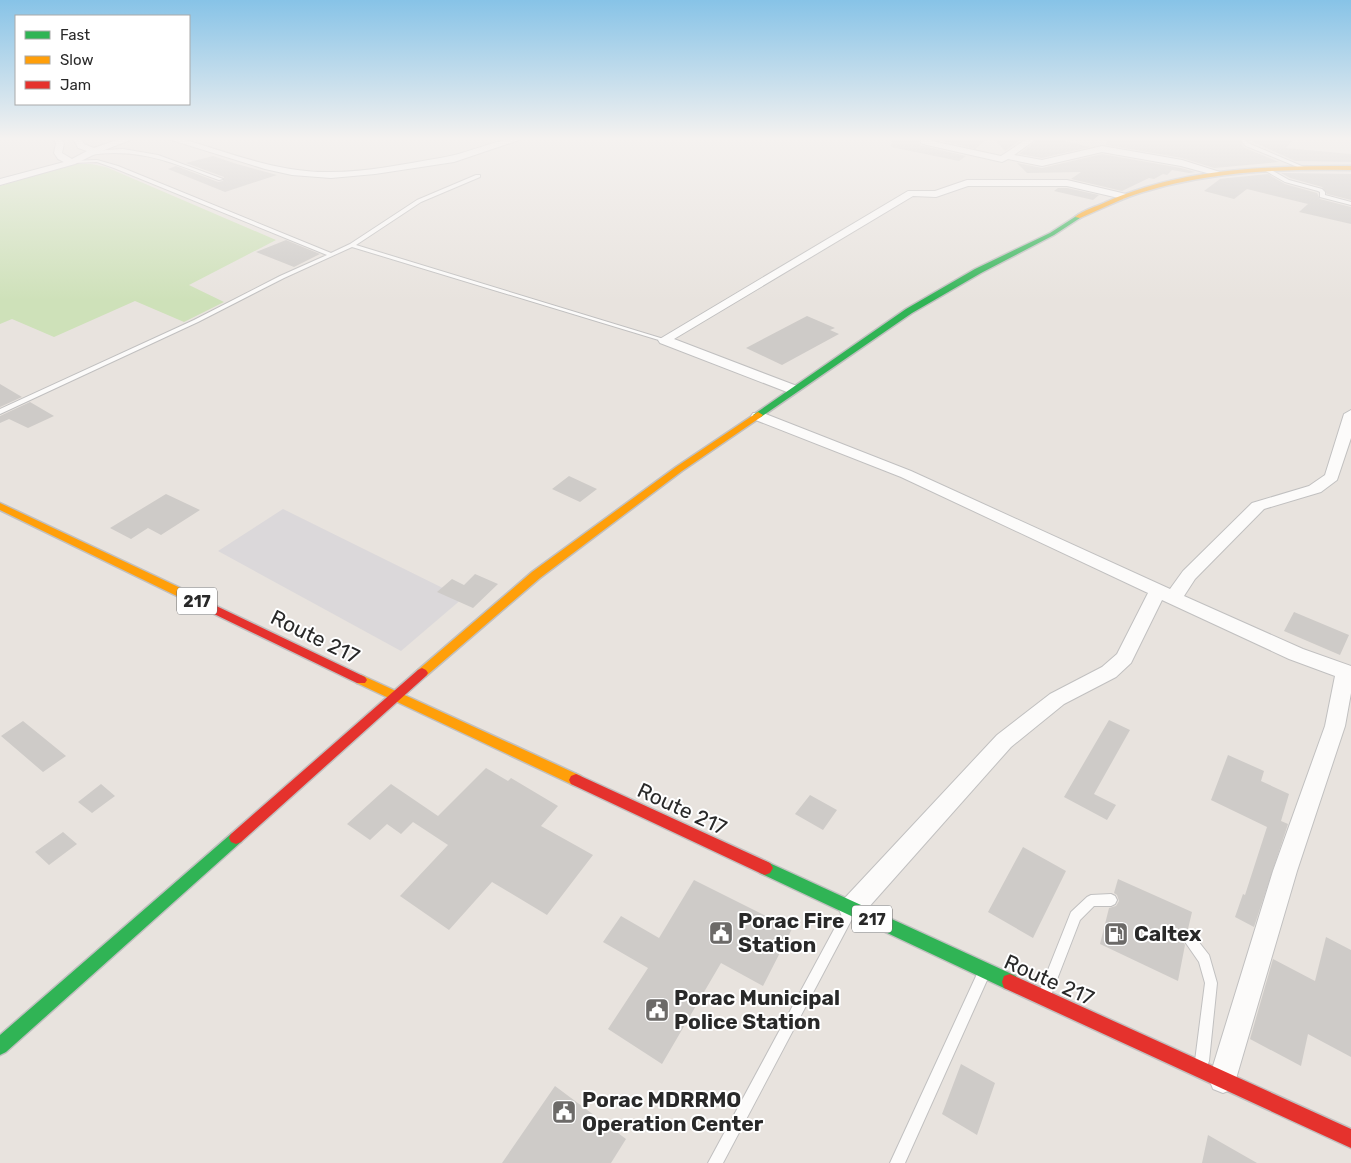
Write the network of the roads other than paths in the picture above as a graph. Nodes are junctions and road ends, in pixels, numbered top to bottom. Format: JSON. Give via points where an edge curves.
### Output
{"nodes":[{"id":1,"x":178,"y":192,"type":"edge"},
{"id":2,"x":440,"y":192,"type":"edge"},
{"id":3,"x":940,"y":192,"type":"edge"},
{"id":4,"x":1110,"y":192,"type":"edge"},
{"id":5,"x":1135,"y":192,"type":"edge"},
{"id":6,"x":1323,"y":192,"type":"edge"},
{"id":7,"x":1124,"y":196,"type":"junction"},
{"id":8,"x":1351,"y":204,"type":"edge"},
{"id":9,"x":352,"y":245,"type":"junction"},
{"id":10,"x":330,"y":254,"type":"junction"},
{"id":11,"x":664,"y":340,"type":"junction"},
{"id":12,"x":792,"y":390,"type":"junction"},
{"id":13,"x":0,"y":412,"type":"edge"},
{"id":14,"x":1351,"y":414,"type":"edge"},
{"id":15,"x":758,"y":416,"type":"junction"},
{"id":16,"x":0,"y":506,"type":"edge"},
{"id":17,"x":1166,"y":595,"type":"junction"},
{"id":18,"x":1348,"y":673,"type":"edge"},
{"id":19,"x":395,"y":696,"type":"junction"},
{"id":20,"x":1111,"y":900,"type":"dead end"},
{"id":21,"x":852,"y":909,"type":"junction"},
{"id":22,"x":1187,"y":936,"type":"dead end"},
{"id":23,"x":986,"y":971,"type":"junction"},
{"id":24,"x":1043,"y":998,"type":"junction"},
{"id":25,"x":0,"y":1046,"type":"edge"},
{"id":26,"x":1202,"y":1069,"type":"junction"},
{"id":27,"x":1223,"y":1079,"type":"junction"},
{"id":28,"x":1351,"y":1139,"type":"edge"},
{"id":29,"x":714,"y":1163,"type":"edge"},
{"id":30,"x":897,"y":1163,"type":"edge"}],
"edges":[{"from":1,"to":10,"type":"lane"},
{"from":2,"to":9,"type":"lane","via":[[419,201]]},
{"from":3,"to":11,"type":"street","via":[[911,193]]},
{"from":4,"to":7,"type":"street"},
{"from":5,"to":7,"type":"street"},
{"from":6,"to":8,"type":"lane","via":[[1322,196]]},
{"from":7,"to":12,"type":"street","via":[[1078,217],[1052,234],[945,289]]},
{"from":9,"to":10,"type":"lane"},
{"from":9,"to":11,"type":"lane"},
{"from":10,"to":13,"type":"lane","via":[[196,321]]},
{"from":11,"to":12,"type":"street"},
{"from":12,"to":15,"type":"street"},
{"from":14,"to":17,"type":"street","via":[[1332,477],[1315,489],[1258,506]]},
{"from":15,"to":17,"type":"street","via":[[906,474]]},
{"from":15,"to":19,"type":"street","via":[[678,469],[536,575]]},
{"from":16,"to":19,"type":"street","name":"Route 217","number":"217"},
{"from":17,"to":18,"type":"street","via":[[1288,651]]},
{"from":17,"to":21,"type":"street","via":[[1124,658],[1109,672],[1057,698],[1004,741]]},
{"from":18,"to":27,"type":"street","via":[[1335,726],[1285,872]]},
{"from":19,"to":21,"type":"street","name":"Route 217","number":"217"},
{"from":19,"to":25,"type":"street"},
{"from":20,"to":24,"type":"lane","via":[[1091,901],[1075,916]]},
{"from":21,"to":23,"type":"street","name":"Route 217","number":"217"},
{"from":21,"to":29,"type":"lane"},
{"from":22,"to":26,"type":"lane","via":[[1205,959],[1211,983]]},
{"from":23,"to":24,"type":"street","name":"Route 217","number":"217"},
{"from":23,"to":30,"type":"lane"},
{"from":24,"to":26,"type":"street","name":"Route 217","number":"217"},
{"from":26,"to":27,"type":"street","name":"Route 217","number":"217"},
{"from":27,"to":28,"type":"street","name":"Route 217","number":"217"}]}
